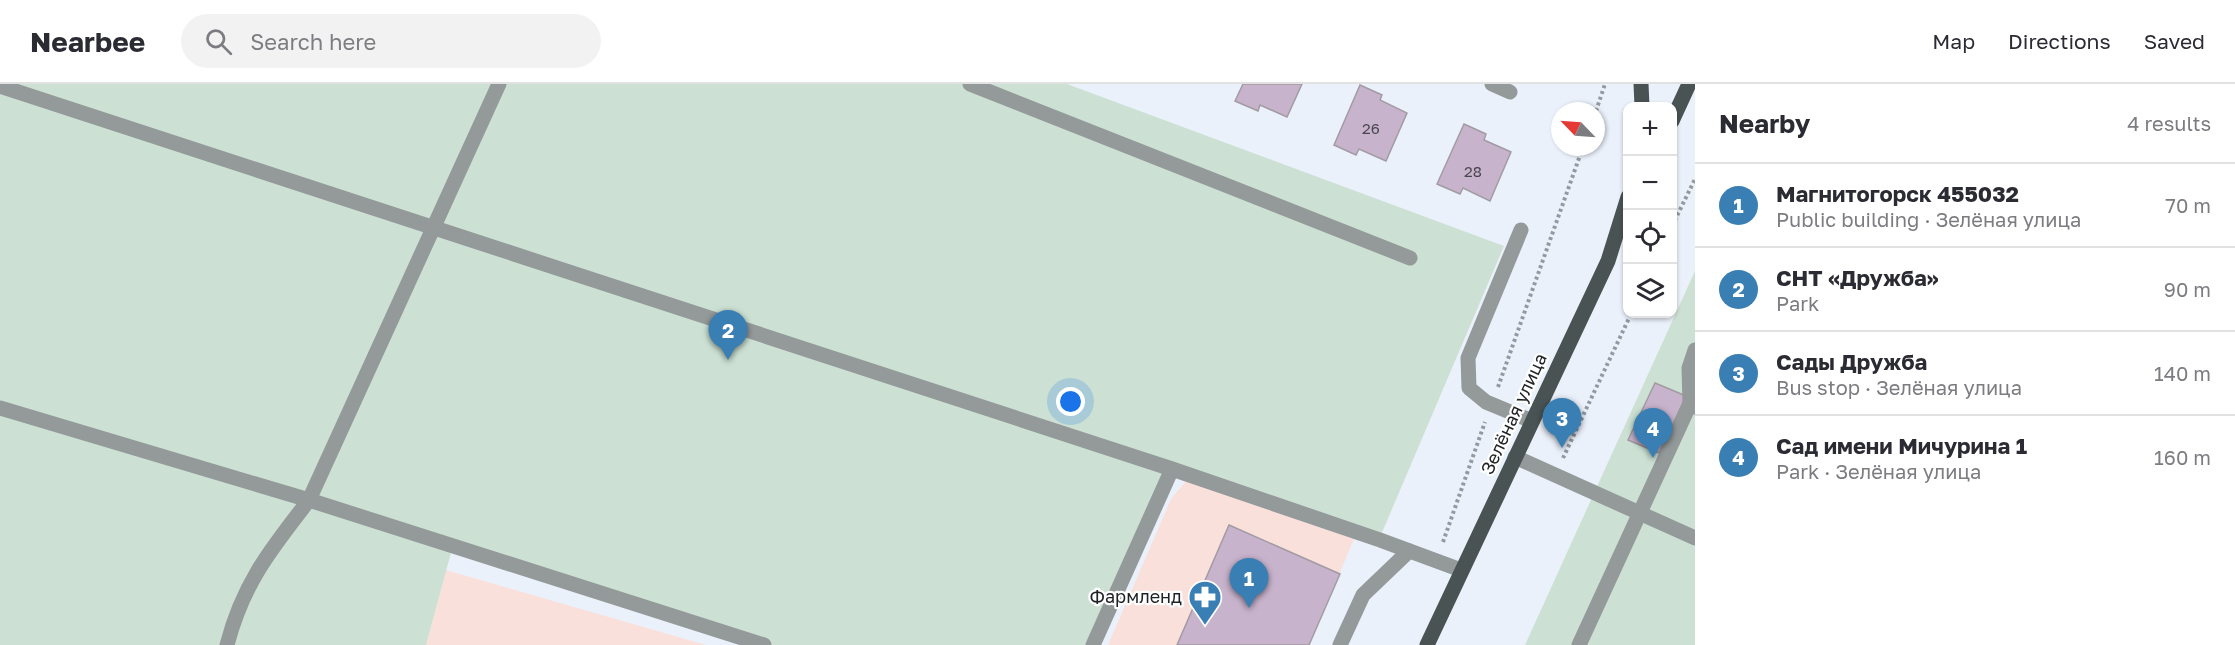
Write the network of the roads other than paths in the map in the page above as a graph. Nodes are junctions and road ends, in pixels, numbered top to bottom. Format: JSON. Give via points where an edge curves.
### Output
{"nodes":[{"id":1,"x":499,"y":84,"type":"edge"},
{"id":2,"x":970,"y":84,"type":"edge"},
{"id":3,"x":1492,"y":84,"type":"edge"},
{"id":4,"x":1641,"y":84,"type":"edge"},
{"id":5,"x":1689,"y":84,"type":"edge"},
{"id":6,"x":0,"y":86,"type":"edge"},
{"id":7,"x":1510,"y":92,"type":"dead end"},
{"id":8,"x":1642,"y":102,"type":"edge"},
{"id":9,"x":1677,"y":110,"type":"edge"},
{"id":10,"x":1624,"y":210,"type":"edge"},
{"id":11,"x":433,"y":227,"type":"junction"},
{"id":12,"x":1521,"y":230,"type":"dead end"},
{"id":13,"x":1623,"y":230,"type":"edge"},
{"id":14,"x":1410,"y":258,"type":"dead end"},
{"id":15,"x":1608,"y":261,"type":"junction"},
{"id":16,"x":1695,"y":350,"type":"edge"},
{"id":17,"x":1692,"y":406,"type":"edge"},
{"id":18,"x":0,"y":408,"type":"edge"},
{"id":19,"x":1532,"y":421,"type":"junction"},
{"id":20,"x":1515,"y":457,"type":"junction"},
{"id":21,"x":1172,"y":469,"type":"junction"},
{"id":22,"x":309,"y":500,"type":"junction"},
{"id":23,"x":1640,"y":512,"type":"junction"},
{"id":24,"x":1695,"y":538,"type":"edge"},
{"id":25,"x":1409,"y":551,"type":"junction"},
{"id":26,"x":1461,"y":570,"type":"junction"},
{"id":27,"x":227,"y":645,"type":"edge"},
{"id":28,"x":764,"y":645,"type":"edge"},
{"id":29,"x":1093,"y":645,"type":"edge"},
{"id":30,"x":1340,"y":645,"type":"edge"},
{"id":31,"x":1427,"y":645,"type":"edge"},
{"id":32,"x":1579,"y":645,"type":"edge"}],
"edges":[{"from":1,"to":11,"type":"street"},
{"from":2,"to":14,"type":"street"},
{"from":3,"to":7,"type":"street"},
{"from":4,"to":8,"type":"main road"},
{"from":5,"to":9,"type":"main road"},
{"from":6,"to":11,"type":"street"},
{"from":10,"to":15,"type":"main road","name":"Зелёная улица"},
{"from":11,"to":21,"type":"street"},
{"from":11,"to":22,"type":"street"},
{"from":12,"to":19,"type":"street","via":[[1468,358],[1469,388],[1491,404]]},
{"from":13,"to":15,"type":"main road"},
{"from":15,"to":19,"type":"main road","name":"Зелёная улица"},
{"from":16,"to":17,"type":"street","via":[[1689,368]]},
{"from":17,"to":23,"type":"street"},
{"from":18,"to":22,"type":"street"},
{"from":19,"to":20,"type":"main road","name":"Зелёная улица"},
{"from":20,"to":23,"type":"street"},
{"from":20,"to":26,"type":"main road","name":"Зелёная улица"},
{"from":21,"to":25,"type":"street"},
{"from":21,"to":29,"type":"street"},
{"from":22,"to":27,"type":"street","via":[[251,580]]},
{"from":22,"to":28,"type":"street"},
{"from":23,"to":24,"type":"street"},
{"from":23,"to":32,"type":"street"},
{"from":25,"to":26,"type":"street"},
{"from":25,"to":30,"type":"street","via":[[1363,595]]},
{"from":26,"to":31,"type":"main road","name":"Зелёная улица"}]}
